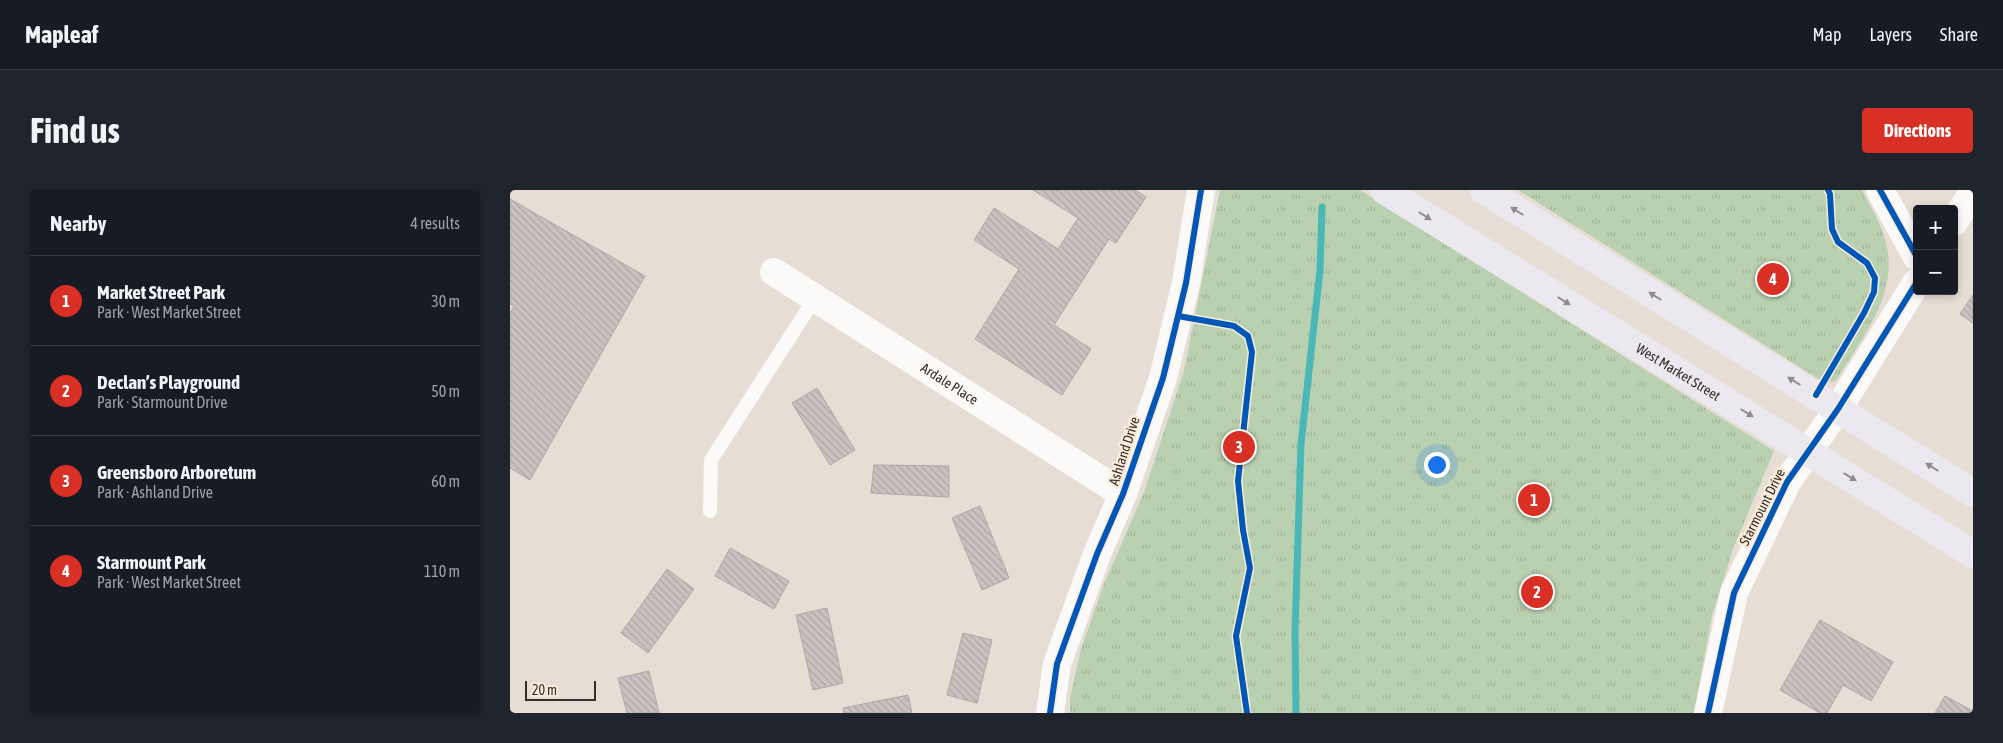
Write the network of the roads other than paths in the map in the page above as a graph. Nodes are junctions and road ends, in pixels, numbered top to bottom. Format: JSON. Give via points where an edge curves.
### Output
{"nodes":[{"id":1,"x":1201,"y":190,"type":"edge"},
{"id":2,"x":1384,"y":190,"type":"edge"},
{"id":3,"x":1484,"y":190,"type":"edge"},
{"id":4,"x":1880,"y":190,"type":"edge"},
{"id":5,"x":1973,"y":192,"type":"edge"},
{"id":6,"x":1958,"y":216,"type":"edge"},
{"id":7,"x":1913,"y":250,"type":"edge"},
{"id":8,"x":774,"y":272,"type":"dead end"},
{"id":9,"x":1913,"y":288,"type":"edge"},
{"id":10,"x":815,"y":298,"type":"junction"},
{"id":11,"x":1838,"y":409,"type":"junction"},
{"id":12,"x":1809,"y":451,"type":"junction"},
{"id":13,"x":1973,"y":493,"type":"edge"},
{"id":14,"x":1123,"y":494,"type":"junction"},
{"id":15,"x":710,"y":511,"type":"dead end"},
{"id":16,"x":1973,"y":554,"type":"edge"},
{"id":17,"x":1050,"y":713,"type":"edge"},
{"id":18,"x":1708,"y":713,"type":"edge"}],
"edges":[{"from":1,"to":14,"type":"street","name":"Ashland Drive","via":[[1186,283],[1163,378]]},
{"from":2,"to":12,"type":"main road","name":"West Market Street","one_way":true},
{"from":11,"to":3,"type":"main road","one_way":true},
{"from":4,"to":7,"type":"street"},
{"from":5,"to":6,"type":"street"},
{"from":8,"to":10,"type":"street","name":"Ardale Place"},
{"from":9,"to":11,"type":"street","name":"Starmount Drive"},
{"from":10,"to":14,"type":"street","name":"Ardale Place"},
{"from":10,"to":15,"type":"lane","via":[[711,460]]},
{"from":11,"to":12,"type":"street","name":"Starmount Drive"},
{"from":13,"to":11,"type":"main road","one_way":true},
{"from":12,"to":16,"type":"main road","name":"West Market Street","one_way":true},
{"from":12,"to":18,"type":"street","name":"Starmount Drive","via":[[1787,482],[1734,593]]},
{"from":14,"to":17,"type":"street","name":"Ashland Drive","via":[[1097,554],[1057,664]]}]}
